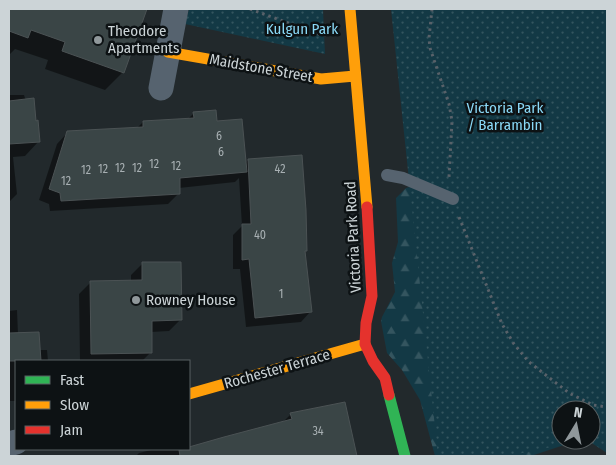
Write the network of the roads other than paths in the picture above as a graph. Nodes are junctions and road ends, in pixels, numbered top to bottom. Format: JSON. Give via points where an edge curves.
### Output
{"nodes":[{"id":1,"x":176,"y":9,"type":"edge"},
{"id":2,"x":350,"y":9,"type":"edge"},
{"id":3,"x":168,"y":52,"type":"junction"},
{"id":4,"x":355,"y":76,"type":"junction"},
{"id":5,"x":160,"y":88,"type":"dead end"},
{"id":6,"x":388,"y":175,"type":"dead end"},
{"id":7,"x":453,"y":199,"type":"road end"},
{"id":8,"x":365,"y":344,"type":"junction"},
{"id":9,"x":190,"y":394,"type":"edge"},
{"id":10,"x":405,"y":456,"type":"edge"}],
"edges":[{"from":1,"to":3,"type":"street"},
{"from":2,"to":4,"type":"street","name":"Victoria Park Road"},
{"from":3,"to":4,"type":"street","name":"Maidstone Street","via":[[321,79]]},
{"from":3,"to":5,"type":"street"},
{"from":4,"to":8,"type":"street","name":"Victoria Park Road","via":[[372,296]]},
{"from":6,"to":7,"type":"lane","via":[[404,178]]},
{"from":8,"to":9,"type":"street","name":"Rochester Terrace"},
{"from":8,"to":10,"type":"street","via":[[385,378]]}]}
